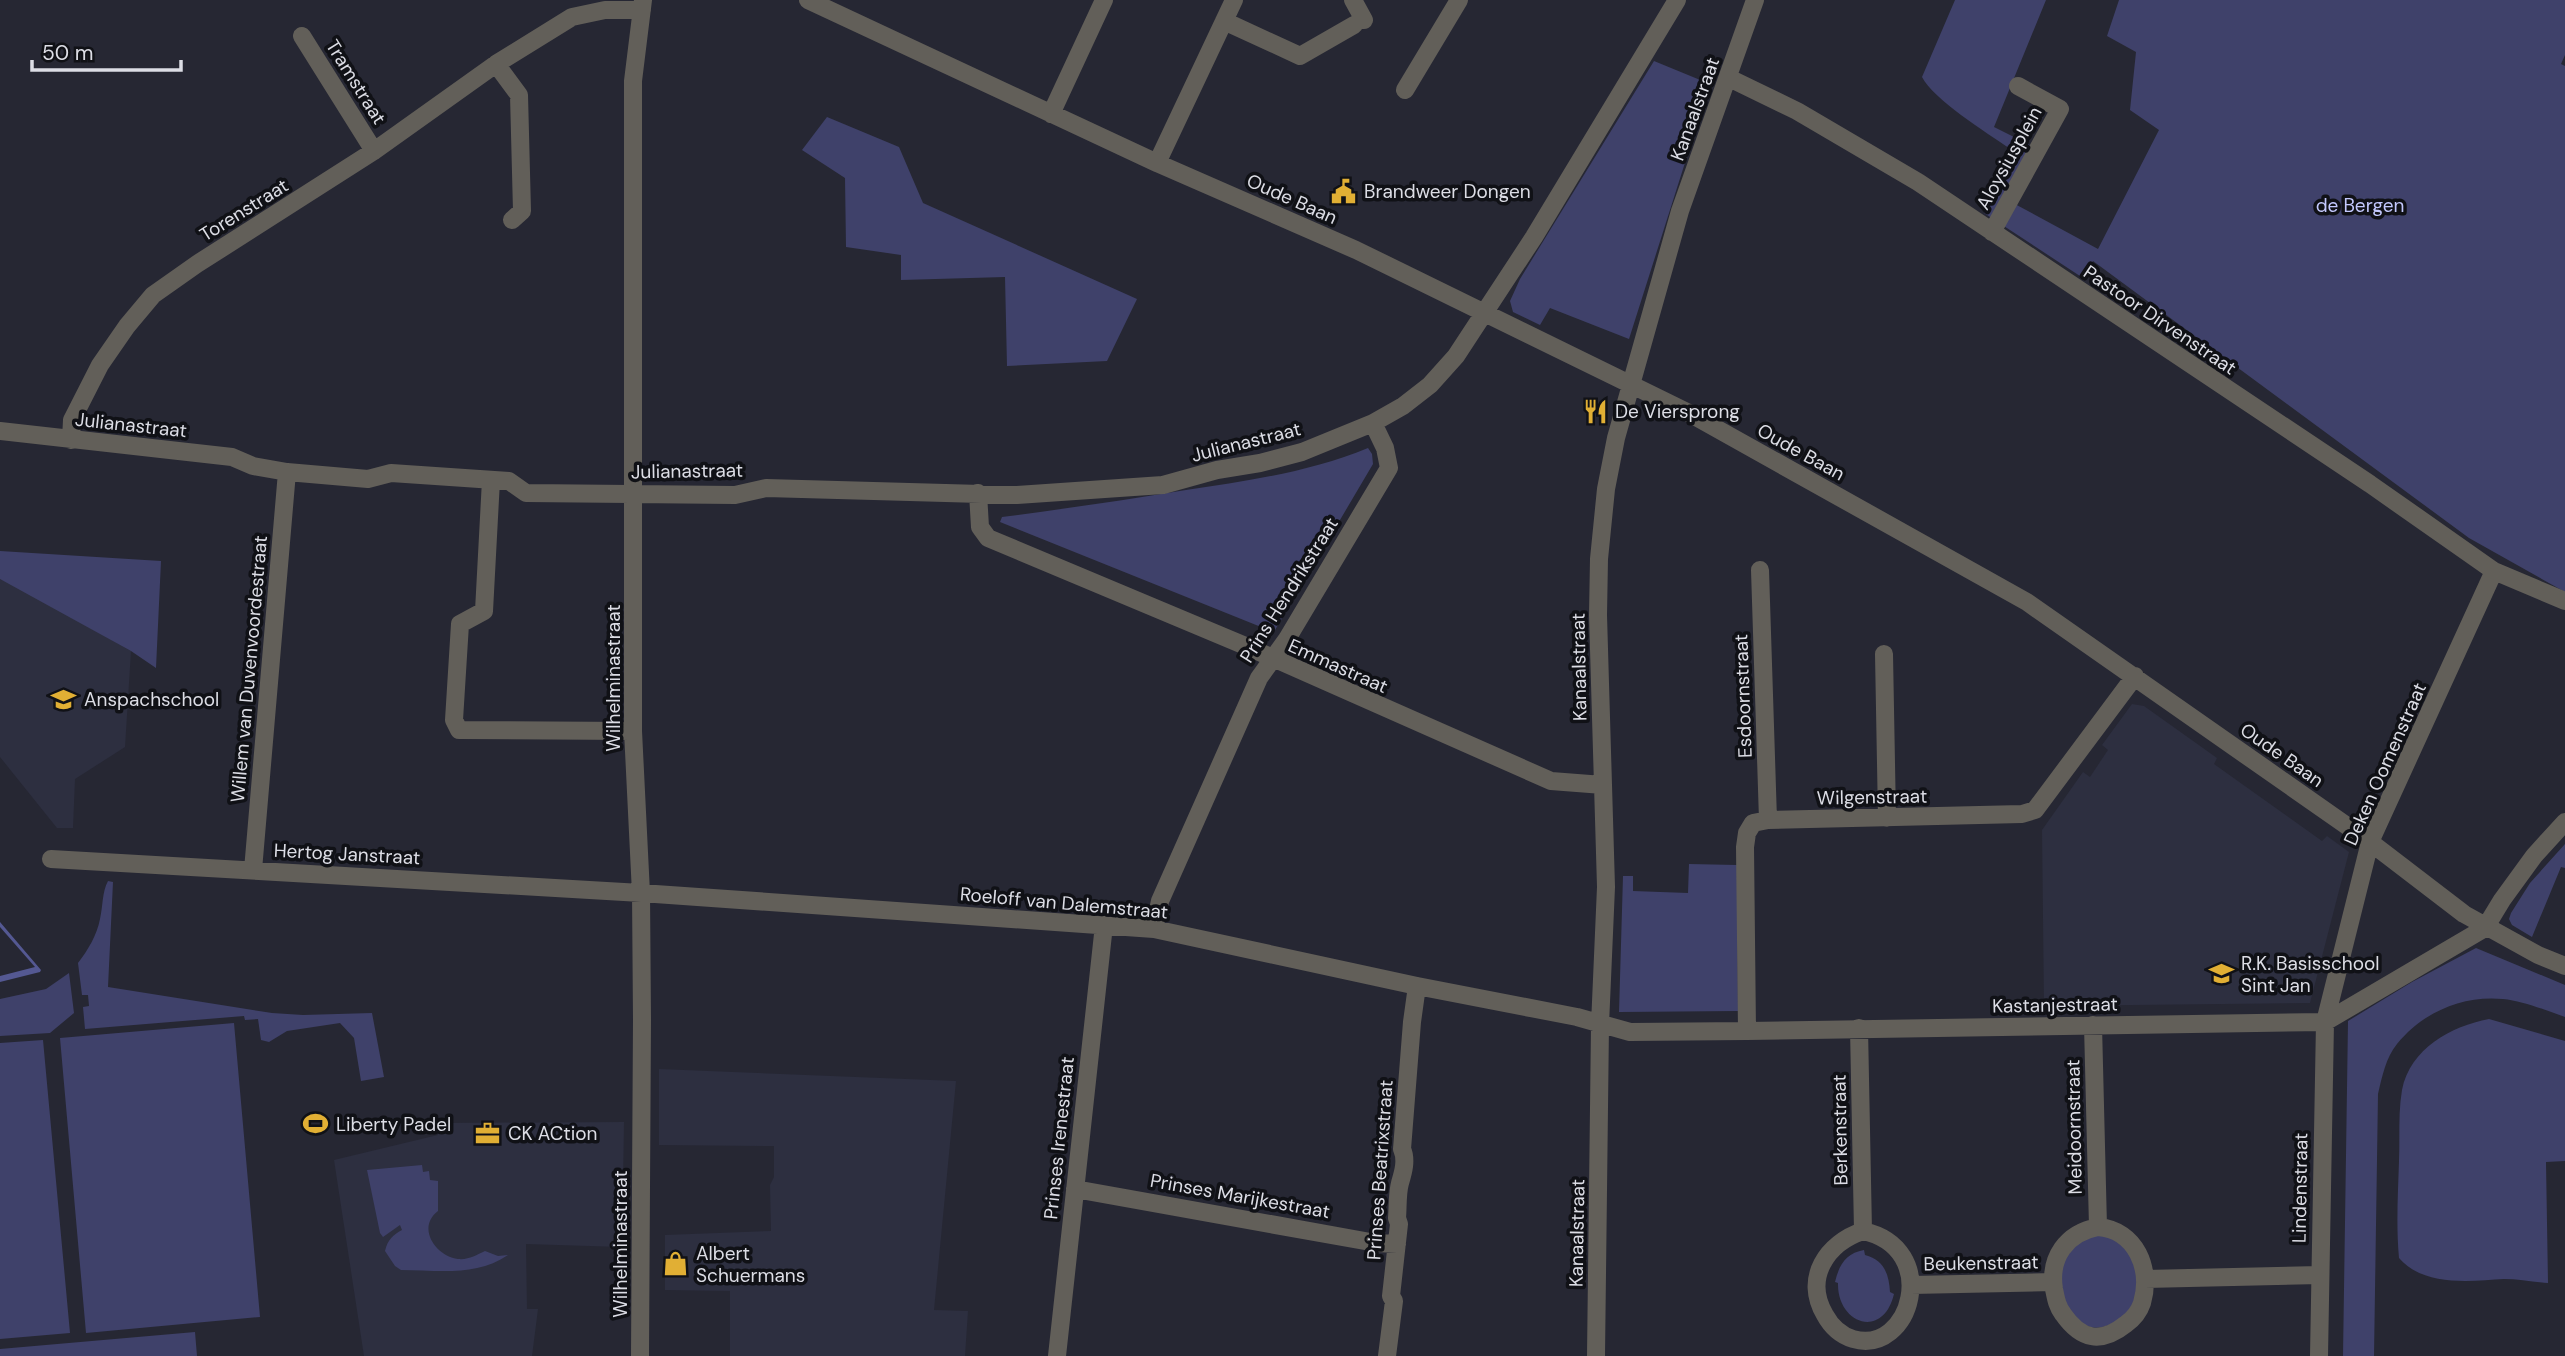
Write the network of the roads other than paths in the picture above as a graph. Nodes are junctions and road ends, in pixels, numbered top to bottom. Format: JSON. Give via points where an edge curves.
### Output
{"nodes":[{"id":1,"x":808,"y":0,"type":"edge"},
{"id":2,"x":1104,"y":0,"type":"edge"},
{"id":3,"x":1234,"y":0,"type":"edge"},
{"id":4,"x":1353,"y":0,"type":"edge"},
{"id":5,"x":1459,"y":0,"type":"edge"},
{"id":6,"x":1677,"y":0,"type":"edge"},
{"id":7,"x":1755,"y":0,"type":"edge"},
{"id":8,"x":643,"y":5,"type":"edge"},
{"id":9,"x":1224,"y":21,"type":"junction"},
{"id":10,"x":302,"y":36,"type":"dead end"},
{"id":11,"x":496,"y":64,"type":"junction"},
{"id":12,"x":1729,"y":78,"type":"junction"},
{"id":13,"x":2018,"y":86,"type":"dead end"},
{"id":14,"x":1405,"y":90,"type":"dead end"},
{"id":15,"x":1051,"y":114,"type":"junction"},
{"id":16,"x":374,"y":151,"type":"junction"},
{"id":17,"x":1157,"y":163,"type":"junction"},
{"id":18,"x":512,"y":220,"type":"dead end"},
{"id":19,"x":1992,"y":232,"type":"junction"},
{"id":20,"x":1485,"y":314,"type":"junction"},
{"id":21,"x":1630,"y":384,"type":"junction"},
{"id":22,"x":1373,"y":423,"type":"junction"},
{"id":23,"x":0,"y":431,"type":"edge"},
{"id":24,"x":71,"y":440,"type":"junction"},
{"id":25,"x":287,"y":472,"type":"junction"},
{"id":26,"x":491,"y":480,"type":"junction"},
{"id":27,"x":978,"y":493,"type":"junction"},
{"id":28,"x":634,"y":494,"type":"junction"},
{"id":29,"x":1760,"y":570,"type":"dead end"},
{"id":30,"x":2494,"y":572,"type":"junction"},
{"id":31,"x":2565,"y":601,"type":"edge"},
{"id":32,"x":1884,"y":654,"type":"dead end"},
{"id":33,"x":1272,"y":659,"type":"junction"},
{"id":34,"x":2135,"y":676,"type":"junction"},
{"id":35,"x":633,"y":731,"type":"junction"},
{"id":36,"x":1603,"y":785,"type":"junction"},
{"id":37,"x":1887,"y":818,"type":"junction"},
{"id":38,"x":1768,"y":820,"type":"junction"},
{"id":39,"x":2565,"y":822,"type":"edge"},
{"id":40,"x":2370,"y":842,"type":"junction"},
{"id":41,"x":51,"y":859,"type":"dead end"},
{"id":42,"x":253,"y":870,"type":"junction"},
{"id":43,"x":641,"y":893,"type":"junction"},
{"id":44,"x":1104,"y":925,"type":"junction"},
{"id":45,"x":2486,"y":928,"type":"junction"},
{"id":46,"x":1154,"y":929,"type":"junction"},
{"id":47,"x":2565,"y":966,"type":"edge"},
{"id":48,"x":1417,"y":986,"type":"junction"},
{"id":49,"x":2325,"y":1022,"type":"junction"},
{"id":50,"x":1600,"y":1024,"type":"junction"},
{"id":51,"x":2093,"y":1025,"type":"junction"},
{"id":52,"x":1859,"y":1028,"type":"junction"},
{"id":53,"x":1747,"y":1031,"type":"junction"},
{"id":54,"x":1075,"y":1189,"type":"junction"},
{"id":55,"x":2098,"y":1227,"type":"junction"},
{"id":56,"x":1863,"y":1230,"type":"junction"},
{"id":57,"x":1397,"y":1244,"type":"junction"},
{"id":58,"x":2320,"y":1275,"type":"junction"},
{"id":59,"x":2145,"y":1279,"type":"junction"},
{"id":60,"x":2053,"y":1282,"type":"junction"},
{"id":61,"x":1911,"y":1286,"type":"junction"},
{"id":62,"x":2101,"y":1347,"type":"edge"},
{"id":63,"x":1866,"y":1350,"type":"edge"},
{"id":64,"x":640,"y":1356,"type":"edge"},
{"id":65,"x":1057,"y":1356,"type":"edge"},
{"id":66,"x":1387,"y":1356,"type":"edge"},
{"id":67,"x":1596,"y":1356,"type":"edge"},
{"id":68,"x":2319,"y":1356,"type":"edge"}],
"edges":[{"from":1,"to":15,"type":"street","name":"Oude Baan"},
{"from":2,"to":15,"type":"street"},
{"from":3,"to":9,"type":"street"},
{"from":4,"to":9,"type":"street","via":[[1359,22],[1300,55]]},
{"from":5,"to":14,"type":"street"},
{"from":6,"to":20,"type":"street"},
{"from":7,"to":12,"type":"street","name":"Kanaalstraat"},
{"from":8,"to":11,"type":"street","name":"Torenstraat","via":[[572,17]]},
{"from":8,"to":28,"type":"street","name":"Wilhelminastraat","via":[[633,81]]},
{"from":9,"to":17,"type":"street"},
{"from":10,"to":16,"type":"street","name":"Tramstraat"},
{"from":11,"to":16,"type":"street","name":"Torenstraat"},
{"from":11,"to":18,"type":"street","via":[[519,94],[522,211]]},
{"from":12,"to":19,"type":"street","name":"Pastoor Dirvenstraat","via":[[1797,111]]},
{"from":12,"to":21,"type":"street","name":"Kanaalstraat","via":[[1680,211]]},
{"from":13,"to":19,"type":"street","name":"Aloysiusplein","via":[[2060,109]]},
{"from":15,"to":17,"type":"street","name":"Oude Baan"},
{"from":16,"to":24,"type":"street","name":"Torenstraat","via":[[153,295],[100,365],[72,419]]},
{"from":17,"to":20,"type":"street","name":"Oude Baan","via":[[1356,250]]},
{"from":19,"to":30,"type":"street","name":"Pastoor Dirvenstraat"},
{"from":20,"to":21,"type":"street","name":"Oude Baan"},
{"from":20,"to":22,"type":"street","via":[[1430,385]]},
{"from":21,"to":34,"type":"street","name":"Oude Baan","via":[[2027,602]]},
{"from":21,"to":36,"type":"street","name":"Kanaalstraat","via":[[1606,489],[1599,559]]},
{"from":22,"to":27,"type":"street","name":"Julianastraat","via":[[1302,452],[1163,485],[1017,495]]},
{"from":22,"to":33,"type":"street","name":"Prins Hendrikstraat","via":[[1389,468]]},
{"from":23,"to":24,"type":"street","name":"Julianastraat"},
{"from":24,"to":25,"type":"street","name":"Julianastraat","via":[[232,457]]},
{"from":25,"to":26,"type":"street","name":"Julianastraat","via":[[368,479],[391,473]]},
{"from":25,"to":42,"type":"street","name":"Willem van Duvenvoordestraat"},
{"from":26,"to":28,"type":"street","name":"Julianastraat","via":[[509,481],[526,493]]},
{"from":26,"to":35,"type":"street","via":[[484,611],[460,624],[454,720],[459,730]]},
{"from":27,"to":28,"type":"street","name":"Julianastraat","via":[[766,488],[735,495]]},
{"from":27,"to":33,"type":"street","name":"Emmastraat","via":[[977,514],[988,538]]},
{"from":28,"to":35,"type":"street","name":"Wilhelminastraat"},
{"from":29,"to":38,"type":"street","name":"Esdoornstraat"},
{"from":30,"to":31,"type":"street","name":"Pastoor Dirvenstraat"},
{"from":30,"to":40,"type":"street","name":"Deken Oomenstraat"},
{"from":32,"to":37,"type":"street"},
{"from":33,"to":36,"type":"street","name":"Emmastraat","via":[[1551,781]]},
{"from":33,"to":46,"type":"street","name":"Prins Hendrikstraat","via":[[1259,678],[1160,901]]},
{"from":34,"to":37,"type":"street","name":"Wilgenstraat","via":[[2035,810]]},
{"from":34,"to":40,"type":"street","name":"Oude Baan"},
{"from":35,"to":43,"type":"street","name":"Wilhelminastraat"},
{"from":36,"to":50,"type":"street","name":"Kanaalstraat","via":[[1606,887]]},
{"from":37,"to":38,"type":"street","name":"Wilgenstraat"},
{"from":38,"to":53,"type":"street","via":[[1753,823],[1745,847]]},
{"from":39,"to":45,"type":"street","via":[[2534,856]]},
{"from":40,"to":45,"type":"street","name":"Oude Baan"},
{"from":40,"to":49,"type":"street","name":"Deken Oomenstraat"},
{"from":41,"to":42,"type":"street","name":"Hertog Janstraat"},
{"from":42,"to":43,"type":"street","name":"Hertog Janstraat"},
{"from":43,"to":44,"type":"street","name":"Roeloff van Dalemstraat"},
{"from":43,"to":64,"type":"street","name":"Wilhelminastraat"},
{"from":44,"to":46,"type":"street","name":"Roeloff van Dalemstraat"},
{"from":44,"to":54,"type":"street","name":"Prinses Irenestraat"},
{"from":45,"to":47,"type":"street","name":"Oude Baan"},
{"from":45,"to":49,"type":"street","name":"Kastanjestraat"},
{"from":46,"to":48,"type":"street","name":"Roeloff van Dalemstraat"},
{"from":48,"to":50,"type":"street","name":"Roeloff van Dalemstraat"},
{"from":48,"to":57,"type":"street","name":"Prinses Beatrixstraat"},
{"from":49,"to":51,"type":"street","name":"Kastanjestraat"},
{"from":49,"to":58,"type":"street","name":"Lindenstraat"},
{"from":50,"to":53,"type":"street","name":"Kastanjestraat","via":[[1630,1032]]},
{"from":50,"to":67,"type":"street","name":"Kanaalstraat"},
{"from":51,"to":52,"type":"street","name":"Kastanjestraat"},
{"from":51,"to":55,"type":"street","name":"Meidoornstraat"},
{"from":52,"to":53,"type":"street","name":"Kastanjestraat"},
{"from":52,"to":56,"type":"street","name":"Berkenstraat"},
{"from":54,"to":57,"type":"street","name":"Prinses Marijkestraat"},
{"from":54,"to":65,"type":"street","name":"Prinses Irenestraat"},
{"from":55,"to":59,"type":"street","via":[[2110,1228],[2129,1240],[2141,1258]]},
{"from":55,"to":60,"type":"street","via":[[2066,1242],[2054,1261]]},
{"from":56,"to":61,"type":"street","via":[[1895,1246],[1905,1259]]},
{"from":56,"to":63,"type":"street","via":[[1831,1249],[1817,1283],[1829,1323]]},
{"from":57,"to":66,"type":"street","name":"Prinses Beatrixstraat"},
{"from":58,"to":59,"type":"street"},
{"from":58,"to":68,"type":"street","name":"Lindenstraat"},
{"from":59,"to":62,"type":"street","via":[[2134,1318]]},
{"from":60,"to":61,"type":"street","name":"Beukenstraat"},
{"from":60,"to":62,"type":"street","via":[[2057,1307],[2069,1324]]},
{"from":61,"to":63,"type":"street","via":[[1903,1318]]}]}
